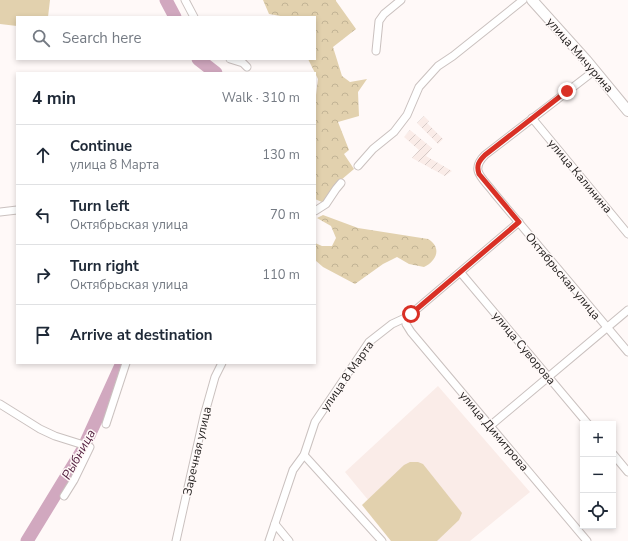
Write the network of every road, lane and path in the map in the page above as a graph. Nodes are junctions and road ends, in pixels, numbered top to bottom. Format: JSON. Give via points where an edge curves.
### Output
{"nodes":[{"id":1,"x":185,"y":0,"type":"edge"},
{"id":2,"x":401,"y":0,"type":"edge"},
{"id":3,"x":523,"y":0,"type":"edge"},
{"id":4,"x":532,"y":0,"type":"edge"},
{"id":5,"x":193,"y":16,"type":"edge"},
{"id":6,"x":376,"y":51,"type":"dead end"},
{"id":7,"x":233,"y":60,"type":"edge"},
{"id":8,"x":248,"y":66,"type":"dead end"},
{"id":9,"x":594,"y":71,"type":"junction"},
{"id":10,"x":628,"y":111,"type":"edge"},
{"id":11,"x":532,"y":118,"type":"junction"},
{"id":12,"x":358,"y":166,"type":"dead end"},
{"id":13,"x":342,"y":183,"type":"dead end"},
{"id":14,"x":16,"y":210,"type":"edge"},
{"id":15,"x":316,"y":210,"type":"edge"},
{"id":16,"x":0,"y":212,"type":"edge"},
{"id":17,"x":519,"y":222,"type":"junction"},
{"id":18,"x":628,"y":234,"type":"edge"},
{"id":19,"x":460,"y":273,"type":"junction"},
{"id":20,"x":628,"y":310,"type":"edge"},
{"id":21,"x":405,"y":318,"type":"junction"},
{"id":22,"x":607,"y":328,"type":"junction"},
{"id":23,"x":628,"y":352,"type":"edge"},
{"id":24,"x":126,"y":364,"type":"edge"},
{"id":25,"x":222,"y":364,"type":"edge"},
{"id":26,"x":549,"y":378,"type":"junction"},
{"id":27,"x":0,"y":404,"type":"edge"},
{"id":28,"x":585,"y":421,"type":"edge"},
{"id":29,"x":106,"y":424,"type":"dead end"},
{"id":30,"x":490,"y":426,"type":"junction"},
{"id":31,"x":304,"y":455,"type":"junction"},
{"id":32,"x":616,"y":457,"type":"edge"},
{"id":33,"x":628,"y":472,"type":"edge"},
{"id":34,"x":64,"y":496,"type":"dead end"},
{"id":35,"x":275,"y":524,"type":"junction"},
{"id":36,"x":176,"y":541,"type":"edge"},
{"id":37,"x":270,"y":541,"type":"edge"},
{"id":38,"x":289,"y":541,"type":"edge"},
{"id":39,"x":382,"y":541,"type":"edge"},
{"id":40,"x":587,"y":541,"type":"edge"}],
"edges":[{"from":1,"to":5,"type":"street"},
{"from":2,"to":6,"type":"street","via":[[379,21]]},
{"from":3,"to":12,"type":"street","via":[[438,66],[419,87],[407,115],[394,132],[373,149]]},
{"from":4,"to":9,"type":"street","name":"улица Мичурина"},
{"from":7,"to":8,"type":"street"},
{"from":9,"to":10,"type":"street","name":"улица Мичурина"},
{"from":9,"to":11,"type":"street","name":"Октябрьская улица"},
{"from":11,"to":17,"type":"street","name":"Октябрьская улица","via":[[485,155],[477,167],[479,174]]},
{"from":11,"to":18,"type":"street","name":"улица Калинина"},
{"from":13,"to":15,"type":"street","via":[[326,204]]},
{"from":14,"to":16,"type":"street"},
{"from":17,"to":19,"type":"street","name":"улица 8 Марта"},
{"from":17,"to":22,"type":"street","name":"Октябрьская улица"},
{"from":19,"to":21,"type":"street","name":"улица 8 Марта"},
{"from":19,"to":26,"type":"street","name":"улица Суворова"},
{"from":20,"to":22,"type":"street"},
{"from":21,"to":30,"type":"street","name":"улица Димитрова","via":[[411,332]]},
{"from":21,"to":31,"type":"street","name":"улица 8 Марта","via":[[392,324],[369,342],[315,422]]},
{"from":22,"to":23,"type":"street","name":"Октябрьская улица"},
{"from":22,"to":26,"type":"street"},
{"from":24,"to":29,"type":"street"},
{"from":25,"to":36,"type":"street","name":"Заречная улица","via":[[215,377],[204,416]]},
{"from":26,"to":28,"type":"street","name":"улица Суворова"},
{"from":26,"to":30,"type":"street"},
{"from":27,"to":34,"type":"street","via":[[40,429],[90,448]]},
{"from":30,"to":40,"type":"street","name":"улица Димитрова"},
{"from":31,"to":35,"type":"street","name":"улица 8 Марта","via":[[293,470]]},
{"from":31,"to":39,"type":"street"},
{"from":32,"to":33,"type":"street"},
{"from":35,"to":37,"type":"street","name":"улица 8 Марта"},
{"from":35,"to":38,"type":"street"}]}
